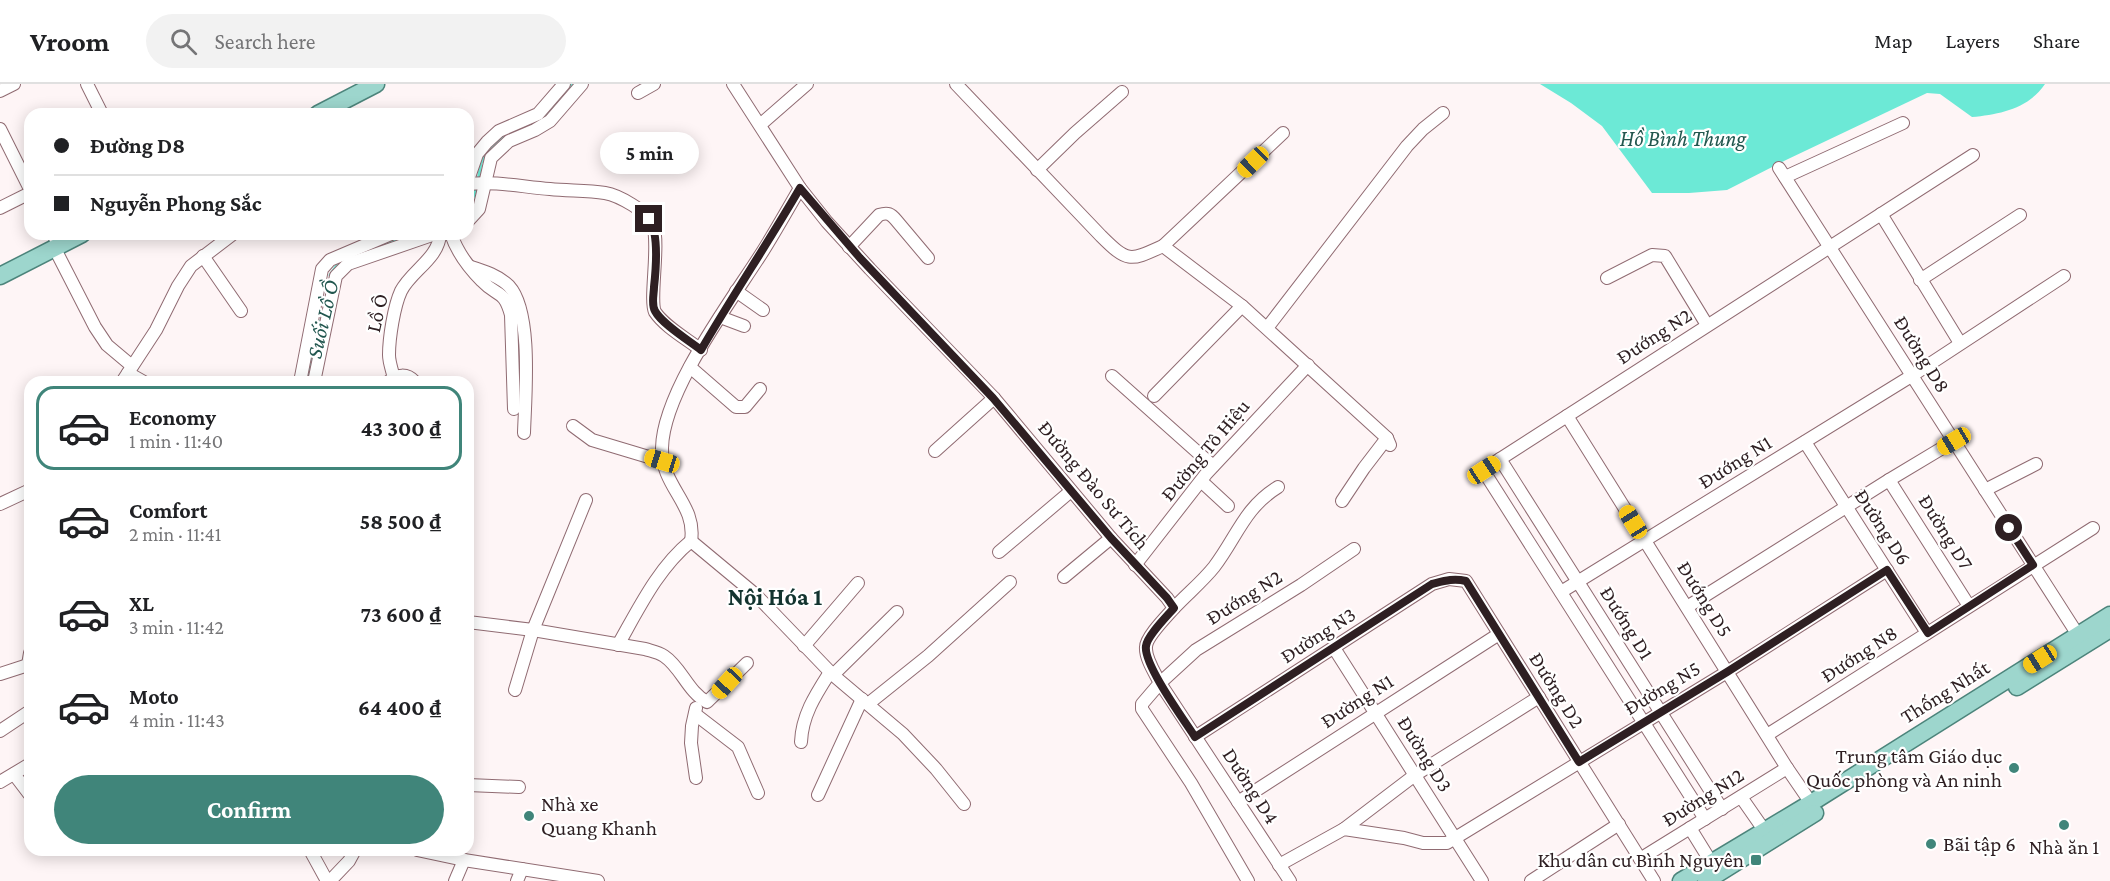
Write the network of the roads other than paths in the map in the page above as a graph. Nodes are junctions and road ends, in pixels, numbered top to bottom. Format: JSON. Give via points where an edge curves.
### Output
{"nodes":[{"id":1,"x":14,"y":84,"type":"edge"},
{"id":2,"x":87,"y":84,"type":"edge"},
{"id":3,"x":376,"y":84,"type":"edge"},
{"id":4,"x":564,"y":84,"type":"edge"},
{"id":5,"x":582,"y":84,"type":"edge"},
{"id":6,"x":654,"y":84,"type":"edge"},
{"id":7,"x":733,"y":84,"type":"edge"},
{"id":8,"x":807,"y":84,"type":"edge"},
{"id":9,"x":956,"y":84,"type":"edge"},
{"id":10,"x":0,"y":91,"type":"edge"},
{"id":11,"x":1122,"y":92,"type":"dead end"},
{"id":12,"x":638,"y":93,"type":"dead end"},
{"id":13,"x":99,"y":108,"type":"edge"},
{"id":14,"x":330,"y":108,"type":"edge"},
{"id":15,"x":1443,"y":112,"type":"dead end"},
{"id":16,"x":1903,"y":123,"type":"dead end"},
{"id":17,"x":760,"y":124,"type":"junction"},
{"id":18,"x":0,"y":129,"type":"edge"},
{"id":19,"x":514,"y":130,"type":"junction"},
{"id":20,"x":1283,"y":133,"type":"dead end"},
{"id":21,"x":4,"y":149,"type":"edge"},
{"id":22,"x":1973,"y":155,"type":"dead end"},
{"id":23,"x":1037,"y":170,"type":"junction"},
{"id":24,"x":24,"y":181,"type":"edge"},
{"id":25,"x":475,"y":182,"type":"edge"},
{"id":26,"x":800,"y":188,"type":"junction"},
{"id":27,"x":24,"y":194,"type":"edge"},
{"id":28,"x":0,"y":208,"type":"edge"},
{"id":29,"x":474,"y":214,"type":"edge"},
{"id":30,"x":1881,"y":214,"type":"junction"},
{"id":31,"x":2020,"y":215,"type":"dead end"},
{"id":32,"x":226,"y":240,"type":"edge"},
{"id":33,"x":378,"y":240,"type":"edge"},
{"id":34,"x":418,"y":240,"type":"edge"},
{"id":35,"x":439,"y":240,"type":"edge"},
{"id":36,"x":454,"y":240,"type":"edge"},
{"id":37,"x":55,"y":243,"type":"edge"},
{"id":38,"x":1163,"y":246,"type":"junction"},
{"id":39,"x":1831,"y":246,"type":"junction"},
{"id":40,"x":849,"y":247,"type":"junction"},
{"id":41,"x":203,"y":256,"type":"junction"},
{"id":42,"x":928,"y":258,"type":"dead end"},
{"id":43,"x":471,"y":267,"type":"junction"},
{"id":44,"x":0,"y":276,"type":"edge"},
{"id":45,"x":2064,"y":276,"type":"dead end"},
{"id":46,"x":1607,"y":278,"type":"dead end"},
{"id":47,"x":1920,"y":280,"type":"junction"},
{"id":48,"x":736,"y":291,"type":"junction"},
{"id":49,"x":1242,"y":306,"type":"junction"},
{"id":50,"x":762,"y":310,"type":"dead end"},
{"id":51,"x":241,"y":311,"type":"dead end"},
{"id":52,"x":720,"y":317,"type":"junction"},
{"id":53,"x":1707,"y":325,"type":"junction"},
{"id":54,"x":744,"y":326,"type":"dead end"},
{"id":55,"x":1267,"y":328,"type":"junction"},
{"id":56,"x":1960,"y":343,"type":"junction"},
{"id":57,"x":701,"y":350,"type":"junction"},
{"id":58,"x":1308,"y":364,"type":"junction"},
{"id":59,"x":690,"y":367,"type":"junction"},
{"id":60,"x":127,"y":374,"type":"edge"},
{"id":61,"x":1912,"y":375,"type":"junction"},
{"id":62,"x":301,"y":376,"type":"edge"},
{"id":63,"x":315,"y":376,"type":"edge"},
{"id":64,"x":391,"y":376,"type":"edge"},
{"id":65,"x":1112,"y":376,"type":"dead end"},
{"id":66,"x":760,"y":389,"type":"dead end"},
{"id":67,"x":1154,"y":396,"type":"dead end"},
{"id":68,"x":993,"y":398,"type":"junction"},
{"id":69,"x":513,"y":409,"type":"dead end"},
{"id":70,"x":1566,"y":416,"type":"junction"},
{"id":71,"x":573,"y":426,"type":"dead end"},
{"id":72,"x":524,"y":433,"type":"dead end"},
{"id":73,"x":1954,"y":441,"type":"junction"},
{"id":74,"x":1805,"y":442,"type":"junction"},
{"id":75,"x":935,"y":451,"type":"dead end"},
{"id":76,"x":1500,"y":459,"type":"junction"},
{"id":77,"x":662,"y":461,"type":"junction"},
{"id":78,"x":2036,"y":464,"type":"dead end"},
{"id":79,"x":1213,"y":466,"type":"junction"},
{"id":80,"x":1484,"y":470,"type":"joint"},
{"id":81,"x":1889,"y":480,"type":"junction"},
{"id":82,"x":1201,"y":481,"type":"junction"},
{"id":83,"x":1278,"y":487,"type":"dead end"},
{"id":84,"x":1985,"y":490,"type":"junction"},
{"id":85,"x":1071,"y":491,"type":"junction"},
{"id":86,"x":24,"y":493,"type":"edge"},
{"id":87,"x":586,"y":500,"type":"dead end"},
{"id":88,"x":1342,"y":501,"type":"dead end"},
{"id":89,"x":1527,"y":501,"type":"junction"},
{"id":90,"x":0,"y":504,"type":"edge"},
{"id":91,"x":1228,"y":506,"type":"dead end"},
{"id":92,"x":1846,"y":506,"type":"junction"},
{"id":93,"x":1511,"y":513,"type":"junction"},
{"id":94,"x":2092,"y":528,"type":"dead end"},
{"id":95,"x":1111,"y":538,"type":"junction"},
{"id":96,"x":691,"y":541,"type":"junction"},
{"id":97,"x":1645,"y":541,"type":"junction"},
{"id":98,"x":1354,"y":549,"type":"dead end"},
{"id":99,"x":999,"y":552,"type":"dead end"},
{"id":100,"x":1135,"y":565,"type":"junction"},
{"id":101,"x":2033,"y":565,"type":"junction"},
{"id":102,"x":1887,"y":570,"type":"junction"},
{"id":103,"x":1064,"y":577,"type":"dead end"},
{"id":104,"x":1466,"y":581,"type":"joint"},
{"id":105,"x":1010,"y":582,"type":"dead end"},
{"id":106,"x":1578,"y":582,"type":"junction"},
{"id":107,"x":858,"y":583,"type":"dead end"},
{"id":108,"x":1561,"y":592,"type":"junction"},
{"id":109,"x":1969,"y":606,"type":"junction"},
{"id":110,"x":1687,"y":607,"type":"junction"},
{"id":111,"x":1174,"y":608,"type":"junction"},
{"id":112,"x":897,"y":612,"type":"dead end"},
{"id":113,"x":2110,"y":615,"type":"edge"},
{"id":114,"x":474,"y":623,"type":"edge"},
{"id":115,"x":2110,"y":629,"type":"edge"},
{"id":116,"x":533,"y":630,"type":"junction"},
{"id":117,"x":1610,"y":633,"type":"junction"},
{"id":118,"x":1928,"y":633,"type":"junction"},
{"id":119,"x":1499,"y":634,"type":"junction"},
{"id":120,"x":2078,"y":635,"type":"junction"},
{"id":121,"x":1594,"y":644,"type":"junction"},
{"id":122,"x":618,"y":645,"type":"junction"},
{"id":123,"x":804,"y":646,"type":"junction"},
{"id":124,"x":1334,"y":648,"type":"junction"},
{"id":125,"x":747,"y":663,"type":"dead end"},
{"id":126,"x":24,"y":665,"type":"edge"},
{"id":127,"x":1632,"y":668,"type":"junction"},
{"id":128,"x":1727,"y":672,"type":"junction"},
{"id":129,"x":831,"y":673,"type":"junction"},
{"id":130,"x":0,"y":674,"type":"edge"},
{"id":131,"x":1616,"y":678,"type":"junction"},
{"id":132,"x":1160,"y":683,"type":"junction"},
{"id":133,"x":515,"y":690,"type":"dead end"},
{"id":134,"x":698,"y":695,"type":"junction"},
{"id":135,"x":1539,"y":697,"type":"junction"},
{"id":136,"x":865,"y":702,"type":"junction"},
{"id":137,"x":1375,"y":712,"type":"junction"},
{"id":138,"x":1660,"y":712,"type":"junction"},
{"id":139,"x":695,"y":714,"type":"junction"},
{"id":140,"x":24,"y":715,"type":"edge"},
{"id":141,"x":1644,"y":722,"type":"junction"},
{"id":142,"x":0,"y":731,"type":"edge"},
{"id":143,"x":1767,"y":735,"type":"junction"},
{"id":144,"x":1195,"y":737,"type":"junction"},
{"id":145,"x":801,"y":742,"type":"dead end"},
{"id":146,"x":1689,"y":758,"type":"junction"},
{"id":147,"x":1579,"y":762,"type":"junction"},
{"id":148,"x":24,"y":768,"type":"edge"},
{"id":149,"x":1787,"y":768,"type":"junction"},
{"id":150,"x":1673,"y":769,"type":"junction"},
{"id":151,"x":14,"y":774,"type":"junction"},
{"id":152,"x":1415,"y":775,"type":"junction"},
{"id":153,"x":696,"y":778,"type":"dead end"},
{"id":154,"x":0,"y":782,"type":"edge"},
{"id":155,"x":474,"y":784,"type":"edge"},
{"id":156,"x":24,"y":787,"type":"edge"},
{"id":157,"x":519,"y":787,"type":"dead end"},
{"id":158,"x":758,"y":793,"type":"dead end"},
{"id":159,"x":818,"y":795,"type":"dead end"},
{"id":160,"x":1741,"y":797,"type":"junction"},
{"id":161,"x":1238,"y":802,"type":"junction"},
{"id":162,"x":964,"y":804,"type":"dead end"},
{"id":163,"x":1813,"y":807,"type":"junction"},
{"id":164,"x":1722,"y":809,"type":"junction"},
{"id":165,"x":1705,"y":819,"type":"junction"},
{"id":166,"x":1619,"y":824,"type":"junction"},
{"id":167,"x":1690,"y":828,"type":"junction"},
{"id":168,"x":1344,"y":829,"type":"junction"},
{"id":169,"x":1764,"y":830,"type":"junction"},
{"id":170,"x":1455,"y":838,"type":"junction"},
{"id":171,"x":313,"y":856,"type":"edge"},
{"id":172,"x":352,"y":856,"type":"edge"},
{"id":173,"x":445,"y":856,"type":"edge"},
{"id":174,"x":1640,"y":859,"type":"junction"},
{"id":175,"x":464,"y":860,"type":"junction"},
{"id":176,"x":1711,"y":862,"type":"junction"},
{"id":177,"x":1279,"y":865,"type":"junction"},
{"id":178,"x":522,"y":868,"type":"junction"},
{"id":179,"x":328,"y":881,"type":"edge"},
{"id":180,"x":454,"y":881,"type":"edge"},
{"id":181,"x":517,"y":881,"type":"edge"},
{"id":182,"x":598,"y":881,"type":"edge"},
{"id":183,"x":1248,"y":881,"type":"edge"},
{"id":184,"x":1290,"y":881,"type":"edge"},
{"id":185,"x":1482,"y":881,"type":"edge"},
{"id":186,"x":1531,"y":881,"type":"edge"},
{"id":187,"x":1654,"y":881,"type":"edge"},
{"id":188,"x":1681,"y":881,"type":"edge"},
{"id":189,"x":1706,"y":881,"type":"edge"}],
"edges":[{"from":1,"to":10,"type":"street"},
{"from":2,"to":13,"type":"street"},
{"from":3,"to":14,"type":"main road"},
{"from":4,"to":19,"type":"street","via":[[538,114]]},
{"from":5,"to":19,"type":"street","via":[[550,121],[535,130]]},
{"from":6,"to":12,"type":"street"},
{"from":7,"to":17,"type":"street","name":"Đường Đào Sư Tích"},
{"from":8,"to":17,"type":"street"},
{"from":9,"to":23,"type":"street"},
{"from":11,"to":23,"type":"street"},
{"from":15,"to":55,"type":"street","via":[[1407,146]]},
{"from":16,"to":39,"type":"street","name":"Đường D8","via":[[1782,172]]},
{"from":17,"to":26,"type":"street","name":"Đường Đào Sư Tích"},
{"from":18,"to":21,"type":"street"},
{"from":19,"to":25,"type":"street"},
{"from":19,"to":25,"type":"street","via":[[499,131],[477,154]]},
{"from":20,"to":38,"type":"street"},
{"from":21,"to":24,"type":"street"},
{"from":22,"to":30,"type":"street","name":"Đướng N2"},
{"from":23,"to":38,"type":"street","via":[[1122,255],[1142,256]]},
{"from":25,"to":29,"type":"street","via":[[479,209]]},
{"from":25,"to":57,"type":"street","via":[[605,193],[643,212],[653,225],[655,311]]},
{"from":26,"to":40,"type":"street","name":"Đường Đào Sư Tích"},
{"from":26,"to":48,"type":"street"},
{"from":27,"to":28,"type":"street"},
{"from":30,"to":39,"type":"street","name":"Đướng N2"},
{"from":30,"to":47,"type":"street"},
{"from":31,"to":47,"type":"street"},
{"from":32,"to":41,"type":"street"},
{"from":33,"to":62,"type":"street","via":[[324,264]]},
{"from":34,"to":63,"type":"street","via":[[341,268],[336,276]]},
{"from":35,"to":64,"type":"street","name":"Lồ Ô","via":[[402,290],[397,303],[389,356]]},
{"from":36,"to":43,"type":"street"},
{"from":37,"to":44,"type":"main road"},
{"from":37,"to":60,"type":"street","via":[[86,312]]},
{"from":38,"to":49,"type":"street"},
{"from":39,"to":53,"type":"street","name":"Đướng N2"},
{"from":39,"to":61,"type":"street","name":"Đường D8"},
{"from":40,"to":42,"type":"street","via":[[885,212],[891,214]]},
{"from":40,"to":68,"type":"street","name":"Đường Đào Sư Tích"},
{"from":41,"to":51,"type":"street"},
{"from":41,"to":60,"type":"street","via":[[178,286],[156,330]]},
{"from":43,"to":69,"type":"street","via":[[507,302]]},
{"from":43,"to":72,"type":"street","via":[[509,285],[524,318]]},
{"from":45,"to":56,"type":"street","name":"Đướng N1"},
{"from":46,"to":53,"type":"street","via":[[1652,255],[1665,256]]},
{"from":47,"to":56,"type":"street"},
{"from":48,"to":50,"type":"street"},
{"from":48,"to":52,"type":"street"},
{"from":49,"to":55,"type":"street"},
{"from":49,"to":67,"type":"street"},
{"from":52,"to":54,"type":"street"},
{"from":52,"to":57,"type":"street"},
{"from":53,"to":70,"type":"street","name":"Đướng N2"},
{"from":55,"to":58,"type":"street"},
{"from":56,"to":61,"type":"street","name":"Đướng N1"},
{"from":57,"to":59,"type":"street"},
{"from":58,"to":79,"type":"street","name":"Đường Tô Hiệu"},
{"from":58,"to":88,"type":"street","via":[[1389,441],[1364,468]]},
{"from":59,"to":66,"type":"street","via":[[736,407],[744,406]]},
{"from":59,"to":77,"type":"street","via":[[670,412],[663,436]]},
{"from":61,"to":73,"type":"street","name":"Đường D8"},
{"from":61,"to":74,"type":"street","name":"Đướng N1"},
{"from":65,"to":79,"type":"street"},
{"from":68,"to":75,"type":"street"},
{"from":68,"to":85,"type":"street","name":"Đường Đào Sư Tích"},
{"from":70,"to":76,"type":"street","name":"Đướng N2"},
{"from":70,"to":97,"type":"street","name":"Đướng D5"},
{"from":71,"to":77,"type":"street","via":[[592,440]]},
{"from":73,"to":81,"type":"street"},
{"from":73,"to":84,"type":"street","name":"Đường D8"},
{"from":74,"to":92,"type":"street","name":"Đường D6"},
{"from":74,"to":97,"type":"street","name":"Đướng N1"},
{"from":76,"to":80,"type":"street","name":"Đướng N2"},
{"from":76,"to":89,"type":"street","name":"Đướng D1"},
{"from":77,"to":96,"type":"street","via":[[668,480],[692,519]]},
{"from":78,"to":84,"type":"street"},
{"from":79,"to":82,"type":"street","name":"Đường Tô Hiệu"},
{"from":80,"to":93,"type":"street","name":"Đướng D1"},
{"from":81,"to":92,"type":"street"},
{"from":81,"to":109,"type":"street","name":"Đường D7"},
{"from":82,"to":91,"type":"street"},
{"from":82,"to":100,"type":"street","name":"Đường Tô Hiệu"},
{"from":83,"to":111,"type":"street","via":[[1249,511],[1213,567]]},
{"from":84,"to":101,"type":"street","name":"Đường D8"},
{"from":85,"to":95,"type":"street","name":"Đường Đào Sư Tích"},
{"from":85,"to":99,"type":"street"},
{"from":86,"to":90,"type":"street"},
{"from":87,"to":116,"type":"street"},
{"from":89,"to":93,"type":"street"},
{"from":89,"to":106,"type":"street","name":"Đướng D1"},
{"from":92,"to":102,"type":"street","name":"Đường D6"},
{"from":92,"to":110,"type":"street"},
{"from":93,"to":108,"type":"street","name":"Đướng D1"},
{"from":94,"to":101,"type":"street","name":"Đướng N8"},
{"from":95,"to":100,"type":"street","name":"Đường Đào Sư Tích"},
{"from":95,"to":103,"type":"street"},
{"from":96,"to":122,"type":"street","via":[[651,586]]},
{"from":96,"to":123,"type":"street","via":[[756,596]]},
{"from":97,"to":106,"type":"street","name":"Đướng N1"},
{"from":97,"to":110,"type":"street","name":"Đướng D5"},
{"from":98,"to":132,"type":"street","name":"Đướng N2","via":[[1196,650]]},
{"from":100,"to":111,"type":"street","name":"Đường Đào Sư Tích"},
{"from":101,"to":109,"type":"street","name":"Đướng N8"},
{"from":101,"to":120,"type":"street","name":"Đường D8"},
{"from":102,"to":118,"type":"street","name":"Đường D6"},
{"from":102,"to":128,"type":"street","name":"Đường N5"},
{"from":104,"to":119,"type":"street","name":"Đường D2"},
{"from":104,"to":124,"type":"street","name":"Đường N3","via":[[1449,579],[1432,584]]},
{"from":105,"to":136,"type":"street","via":[[928,656]]},
{"from":106,"to":108,"type":"street"},
{"from":106,"to":117,"type":"street","name":"Đướng D1"},
{"from":107,"to":123,"type":"street"},
{"from":108,"to":121,"type":"street","name":"Đướng D1"},
{"from":109,"to":118,"type":"street","name":"Đướng N8"},
{"from":110,"to":128,"type":"street","name":"Đướng D5"},
{"from":111,"to":132,"type":"street","via":[[1145,647]]},
{"from":112,"to":129,"type":"street"},
{"from":113,"to":120,"type":"main road","name":"Thống Nhất"},
{"from":114,"to":116,"type":"street"},
{"from":115,"to":163,"type":"main road","name":"Thống Nhất"},
{"from":116,"to":122,"type":"street"},
{"from":116,"to":133,"type":"street"},
{"from":117,"to":121,"type":"street"},
{"from":117,"to":127,"type":"street","name":"Đướng D1"},
{"from":118,"to":143,"type":"street","name":"Đướng N8"},
{"from":119,"to":135,"type":"street","name":"Đường D2"},
{"from":119,"to":137,"type":"street","name":"Đường N1"},
{"from":120,"to":163,"type":"main road","name":"Thống Nhất"},
{"from":121,"to":131,"type":"street","name":"Đướng D1"},
{"from":122,"to":134,"type":"street","via":[[662,655]]},
{"from":123,"to":129,"type":"street"},
{"from":124,"to":137,"type":"street","name":"Đường D3"},
{"from":124,"to":144,"type":"street","name":"Đường N3"},
{"from":125,"to":134,"type":"street","via":[[709,701]]},
{"from":126,"to":130,"type":"street"},
{"from":127,"to":131,"type":"street"},
{"from":127,"to":138,"type":"street","name":"Đướng D1"},
{"from":128,"to":138,"type":"street","name":"Đường N5"},
{"from":128,"to":143,"type":"street","name":"Đướng D5"},
{"from":129,"to":136,"type":"street"},
{"from":129,"to":145,"type":"street","via":[[811,702]]},
{"from":131,"to":141,"type":"street","name":"Đướng D1"},
{"from":132,"to":144,"type":"street","name":"Dường D4"},
{"from":132,"to":183,"type":"street","via":[[1142,709]]},
{"from":134,"to":139,"type":"street"},
{"from":135,"to":147,"type":"street","name":"Đường D2"},
{"from":135,"to":152,"type":"street"},
{"from":136,"to":159,"type":"street"},
{"from":136,"to":162,"type":"street","via":[[903,734]]},
{"from":137,"to":152,"type":"street","name":"Đường D3"},
{"from":137,"to":161,"type":"street","name":"Đường N1"},
{"from":138,"to":141,"type":"street","name":"Đường N5"},
{"from":138,"to":146,"type":"street","name":"Đướng D1"},
{"from":139,"to":153,"type":"street","via":[[691,743]]},
{"from":139,"to":158,"type":"street","via":[[738,747]]},
{"from":140,"to":142,"type":"street"},
{"from":141,"to":147,"type":"street","name":"Đường N5"},
{"from":141,"to":150,"type":"street","name":"Đướng D1"},
{"from":143,"to":149,"type":"street","name":"Đướng D5"},
{"from":144,"to":161,"type":"street","name":"Dường D4"},
{"from":146,"to":150,"type":"street"},
{"from":146,"to":164,"type":"street","name":"Đướng D1"},
{"from":147,"to":166,"type":"street","name":"Đường D2"},
{"from":147,"to":170,"type":"street","name":"Đường N5"},
{"from":148,"to":151,"type":"street"},
{"from":149,"to":160,"type":"street","name":"Đường N12"},
{"from":149,"to":163,"type":"street","name":"Đướng D5"},
{"from":150,"to":165,"type":"street","name":"Đướng D1"},
{"from":151,"to":154,"type":"street"},
{"from":151,"to":156,"type":"street"},
{"from":152,"to":168,"type":"street"},
{"from":152,"to":170,"type":"street","name":"Đường D3"},
{"from":155,"to":157,"type":"street"},
{"from":160,"to":164,"type":"street","name":"Đường N12"},
{"from":160,"to":169,"type":"street"},
{"from":161,"to":177,"type":"street","name":"Dường D4"},
{"from":163,"to":169,"type":"main road","name":"Thống Nhất"},
{"from":163,"to":189,"type":"main road","name":"Thống Nhất"},
{"from":164,"to":165,"type":"street","name":"Đường N12"},
{"from":165,"to":167,"type":"street","name":"Đường N12"},
{"from":166,"to":174,"type":"street","name":"Đường D2"},
{"from":166,"to":186,"type":"street"},
{"from":167,"to":174,"type":"street","name":"Đường N12"},
{"from":167,"to":176,"type":"street"},
{"from":168,"to":170,"type":"street","via":[[1438,844]]},
{"from":168,"to":177,"type":"street"},
{"from":169,"to":176,"type":"main road","name":"Thống Nhất"},
{"from":170,"to":185,"type":"street","name":"Đường D3"},
{"from":171,"to":179,"type":"street"},
{"from":172,"to":179,"type":"street"},
{"from":173,"to":175,"type":"street"},
{"from":174,"to":187,"type":"street","name":"Đường D2"},
{"from":175,"to":178,"type":"street"},
{"from":175,"to":180,"type":"street"},
{"from":176,"to":188,"type":"main road","name":"Thống Nhất"},
{"from":177,"to":184,"type":"street","name":"Dường D4"},
{"from":178,"to":181,"type":"street"},
{"from":178,"to":182,"type":"street"}]}
